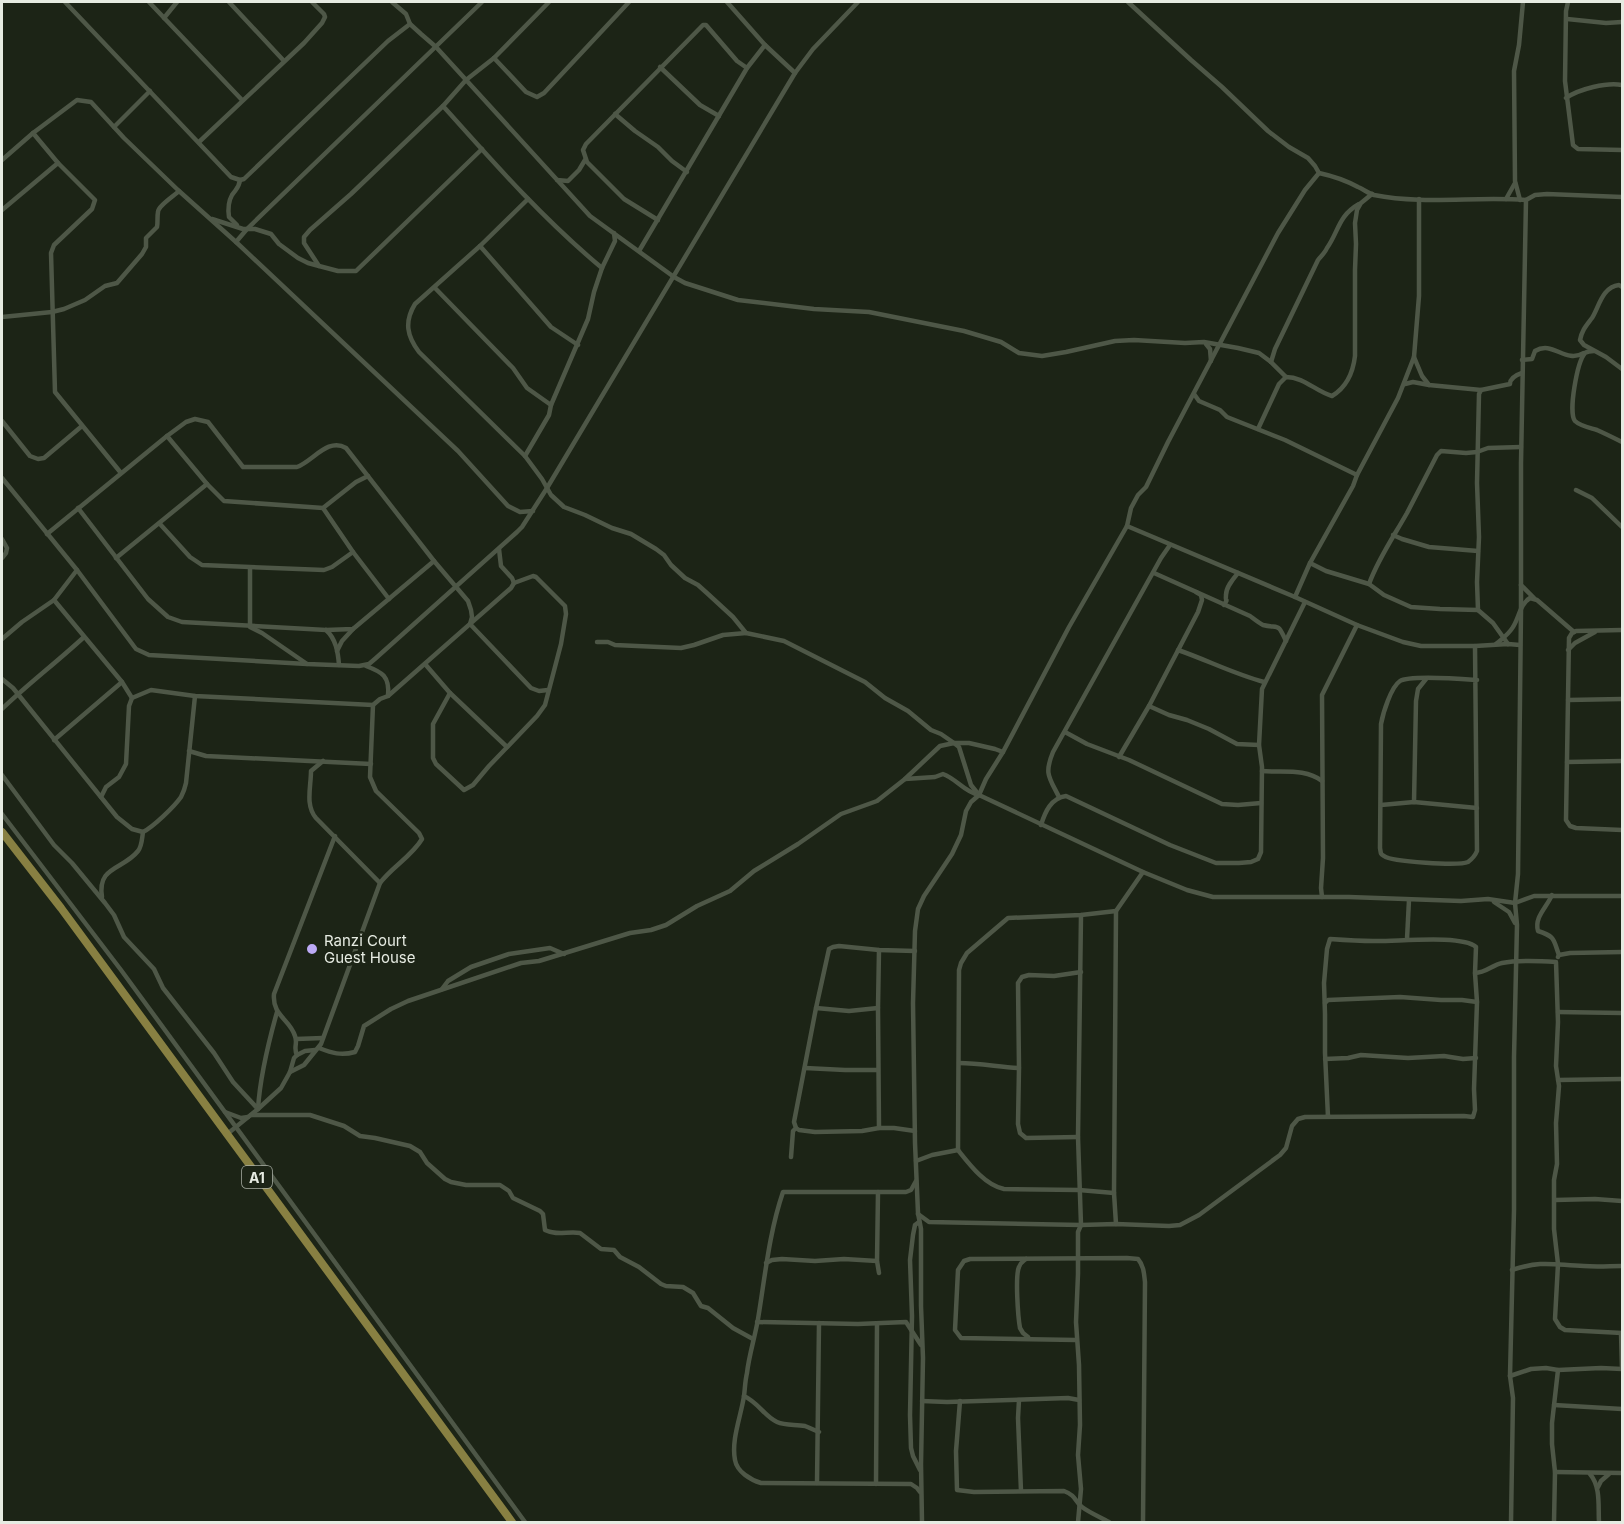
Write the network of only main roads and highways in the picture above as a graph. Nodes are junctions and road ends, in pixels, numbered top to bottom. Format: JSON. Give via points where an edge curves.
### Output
{"nodes":[{"id":1,"x":2,"y":831,"type":"edge"},
{"id":2,"x":512,"y":1522,"type":"edge"}],
"edges":[{"from":1,"to":2,"type":"highway","number":"A1"}]}
